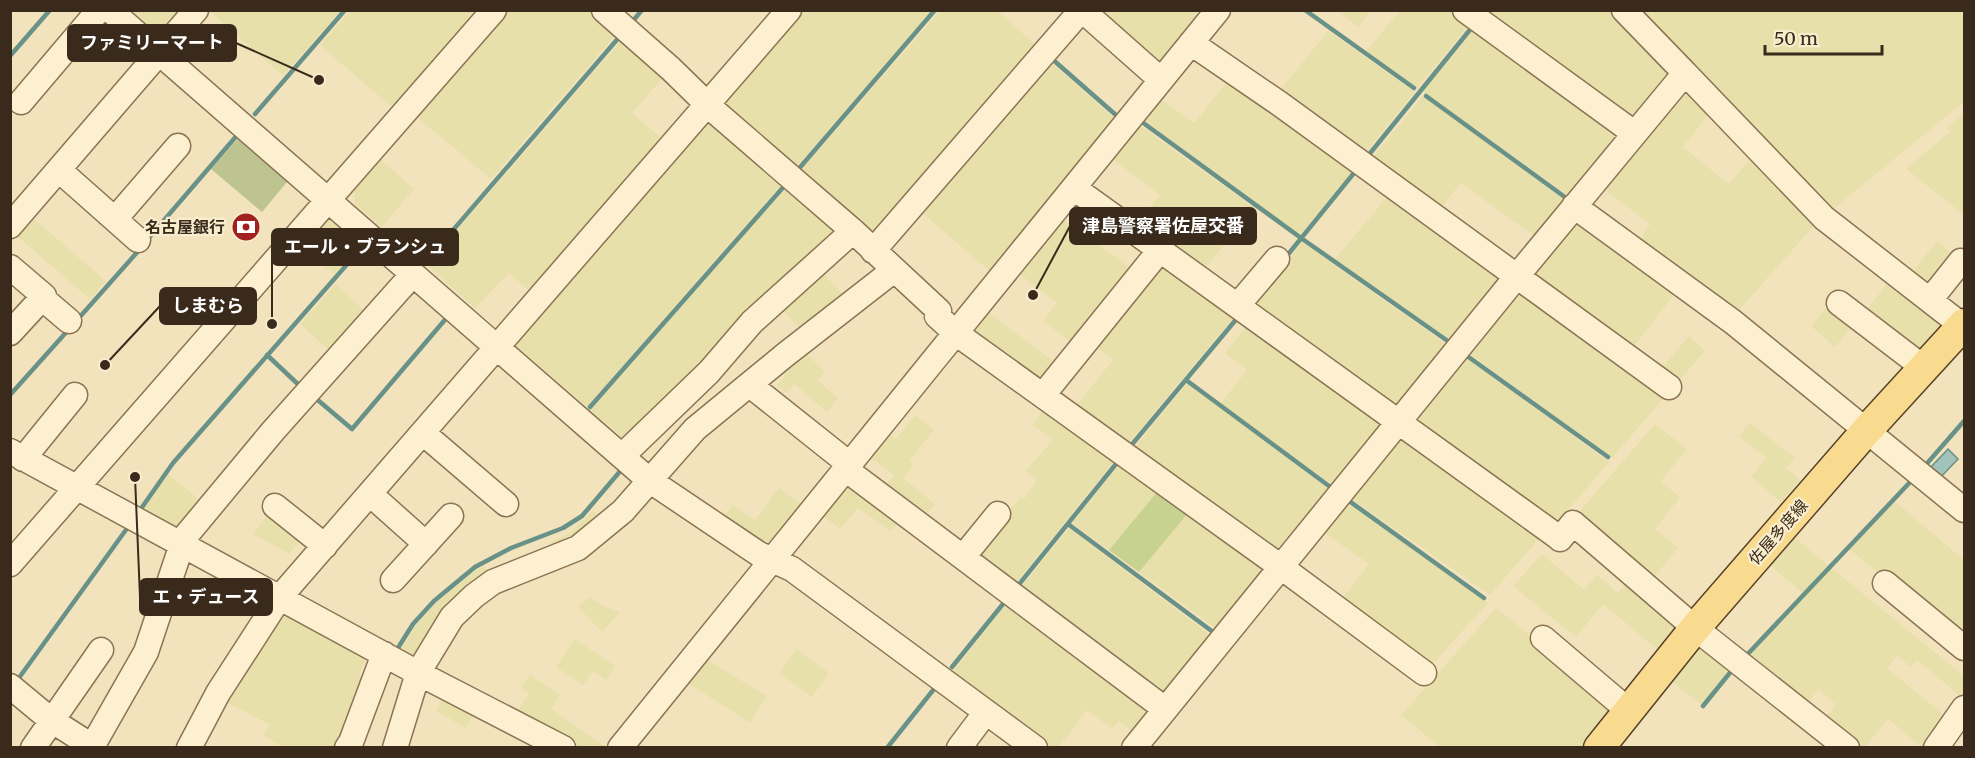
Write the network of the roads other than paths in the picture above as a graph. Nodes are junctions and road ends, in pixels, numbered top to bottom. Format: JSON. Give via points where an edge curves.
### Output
{"nodes":[{"id":1,"x":99,"y":10,"type":"edge"},
{"id":2,"x":110,"y":10,"type":"edge"},
{"id":3,"x":196,"y":10,"type":"edge"},
{"id":4,"x":494,"y":10,"type":"edge"},
{"id":5,"x":604,"y":10,"type":"edge"},
{"id":6,"x":789,"y":10,"type":"edge"},
{"id":7,"x":1218,"y":10,"type":"edge"},
{"id":8,"x":1465,"y":10,"type":"edge"},
{"id":9,"x":1624,"y":10,"type":"edge"},
{"id":10,"x":1083,"y":11,"type":"edge"},
{"id":11,"x":1191,"y":43,"type":"junction"},
{"id":12,"x":160,"y":52,"type":"junction"},
{"id":13,"x":1684,"y":73,"type":"junction"},
{"id":14,"x":1160,"y":80,"type":"junction"},
{"id":15,"x":21,"y":102,"type":"dead end"},
{"id":16,"x":707,"y":103,"type":"junction"},
{"id":17,"x":1634,"y":132,"type":"junction"},
{"id":18,"x":178,"y":146,"type":"dead end"},
{"id":19,"x":59,"y":170,"type":"junction"},
{"id":20,"x":1074,"y":188,"type":"junction"},
{"id":21,"x":329,"y":200,"type":"junction"},
{"id":22,"x":1574,"y":206,"type":"junction"},
{"id":23,"x":115,"y":219,"type":"junction"},
{"id":24,"x":10,"y":226,"type":"edge"},
{"id":25,"x":853,"y":231,"type":"junction"},
{"id":26,"x":138,"y":240,"type":"dead end"},
{"id":27,"x":1160,"y":250,"type":"junction"},
{"id":28,"x":873,"y":251,"type":"junction"},
{"id":29,"x":1277,"y":258,"type":"dead end"},
{"id":30,"x":1962,"y":261,"type":"dead end"},
{"id":31,"x":10,"y":267,"type":"edge"},
{"id":32,"x":894,"y":270,"type":"junction"},
{"id":33,"x":412,"y":274,"type":"junction"},
{"id":34,"x":1517,"y":276,"type":"junction"},
{"id":35,"x":42,"y":298,"type":"junction"},
{"id":36,"x":1930,"y":300,"type":"junction"},
{"id":37,"x":1839,"y":303,"type":"dead end"},
{"id":38,"x":1238,"y":305,"type":"junction"},
{"id":39,"x":69,"y":321,"type":"dead end"},
{"id":40,"x":1964,"y":325,"type":"edge"},
{"id":41,"x":10,"y":333,"type":"edge"},
{"id":42,"x":957,"y":334,"type":"junction"},
{"id":43,"x":497,"y":347,"type":"junction"},
{"id":44,"x":1924,"y":368,"type":"junction"},
{"id":45,"x":750,"y":385,"type":"junction"},
{"id":46,"x":1669,"y":387,"type":"dead end"},
{"id":47,"x":75,"y":395,"type":"dead end"},
{"id":48,"x":1043,"y":395,"type":"junction"},
{"id":49,"x":1398,"y":422,"type":"junction"},
{"id":50,"x":1867,"y":430,"type":"junction"},
{"id":51,"x":423,"y":433,"type":"junction"},
{"id":52,"x":17,"y":455,"type":"edge"},
{"id":53,"x":622,"y":456,"type":"junction"},
{"id":54,"x":846,"y":465,"type":"junction"},
{"id":55,"x":649,"y":480,"type":"junction"},
{"id":56,"x":76,"y":488,"type":"junction"},
{"id":57,"x":370,"y":494,"type":"junction"},
{"id":58,"x":506,"y":504,"type":"dead end"},
{"id":59,"x":275,"y":506,"type":"dead end"},
{"id":60,"x":1965,"y":510,"type":"edge"},
{"id":61,"x":998,"y":514,"type":"dead end"},
{"id":62,"x":451,"y":516,"type":"dead end"},
{"id":63,"x":181,"y":544,"type":"junction"},
{"id":64,"x":426,"y":544,"type":"junction"},
{"id":65,"x":325,"y":546,"type":"junction"},
{"id":66,"x":963,"y":557,"type":"junction"},
{"id":67,"x":771,"y":560,"type":"junction"},
{"id":68,"x":10,"y":564,"type":"edge"},
{"id":69,"x":1281,"y":567,"type":"junction"},
{"id":70,"x":393,"y":580,"type":"dead end"},
{"id":71,"x":1885,"y":583,"type":"dead end"},
{"id":72,"x":280,"y":597,"type":"junction"},
{"id":73,"x":1695,"y":628,"type":"junction"},
{"id":74,"x":1543,"y":638,"type":"dead end"},
{"id":75,"x":1965,"y":648,"type":"edge"},
{"id":76,"x":101,"y":650,"type":"dead end"},
{"id":77,"x":384,"y":654,"type":"junction"},
{"id":78,"x":418,"y":673,"type":"junction"},
{"id":79,"x":1424,"y":673,"type":"dead end"},
{"id":80,"x":10,"y":686,"type":"edge"},
{"id":81,"x":1965,"y":708,"type":"edge"},
{"id":82,"x":1165,"y":709,"type":"junction"},
{"id":83,"x":1629,"y":711,"type":"junction"},
{"id":84,"x":986,"y":712,"type":"junction"},
{"id":85,"x":51,"y":720,"type":"junction"},
{"id":86,"x":94,"y":746,"type":"edge"},
{"id":87,"x":33,"y":747,"type":"edge"},
{"id":88,"x":189,"y":747,"type":"edge"},
{"id":89,"x":347,"y":747,"type":"edge"},
{"id":90,"x":395,"y":747,"type":"edge"},
{"id":91,"x":563,"y":747,"type":"edge"},
{"id":92,"x":620,"y":747,"type":"edge"},
{"id":93,"x":960,"y":747,"type":"edge"},
{"id":94,"x":1035,"y":747,"type":"edge"},
{"id":95,"x":1134,"y":747,"type":"edge"},
{"id":96,"x":1599,"y":747,"type":"edge"},
{"id":97,"x":1847,"y":747,"type":"edge"},
{"id":98,"x":1936,"y":747,"type":"edge"}],
"edges":[{"from":1,"to":15,"type":"street"},
{"from":2,"to":12,"type":"street"},
{"from":3,"to":12,"type":"street"},
{"from":4,"to":21,"type":"street"},
{"from":5,"to":16,"type":"street"},
{"from":6,"to":16,"type":"street"},
{"from":7,"to":11,"type":"street"},
{"from":8,"to":17,"type":"street"},
{"from":9,"to":13,"type":"street"},
{"from":10,"to":14,"type":"street"},
{"from":10,"to":28,"type":"street"},
{"from":11,"to":14,"type":"street"},
{"from":11,"to":34,"type":"street"},
{"from":12,"to":19,"type":"street"},
{"from":12,"to":21,"type":"street"},
{"from":13,"to":17,"type":"street"},
{"from":13,"to":36,"type":"street","via":[[1830,223]]},
{"from":14,"to":20,"type":"street"},
{"from":16,"to":25,"type":"street"},
{"from":16,"to":43,"type":"street"},
{"from":17,"to":22,"type":"street"},
{"from":18,"to":23,"type":"street"},
{"from":19,"to":23,"type":"street"},
{"from":19,"to":24,"type":"street"},
{"from":20,"to":27,"type":"street"},
{"from":20,"to":42,"type":"street"},
{"from":21,"to":33,"type":"street"},
{"from":21,"to":56,"type":"street"},
{"from":22,"to":34,"type":"street"},
{"from":22,"to":50,"type":"street","via":[[1737,326]]},
{"from":23,"to":26,"type":"street"},
{"from":25,"to":28,"type":"street"},
{"from":25,"to":53,"type":"street","via":[[752,322],[709,372]]},
{"from":27,"to":38,"type":"street"},
{"from":27,"to":48,"type":"street"},
{"from":28,"to":32,"type":"street"},
{"from":29,"to":38,"type":"street"},
{"from":30,"to":36,"type":"street"},
{"from":31,"to":35,"type":"street"},
{"from":32,"to":42,"type":"street","via":[[939,311],[937,316]]},
{"from":32,"to":45,"type":"street"},
{"from":33,"to":43,"type":"street"},
{"from":33,"to":63,"type":"street","via":[[273,431]]},
{"from":34,"to":46,"type":"street"},
{"from":34,"to":49,"type":"street"},
{"from":35,"to":39,"type":"street"},
{"from":35,"to":41,"type":"street"},
{"from":36,"to":40,"type":"street"},
{"from":37,"to":44,"type":"street"},
{"from":38,"to":49,"type":"street"},
{"from":40,"to":44,"type":"main road","name":"佐屋多度線"},
{"from":42,"to":48,"type":"street"},
{"from":42,"to":54,"type":"street"},
{"from":43,"to":51,"type":"street"},
{"from":43,"to":53,"type":"street"},
{"from":44,"to":50,"type":"main road","name":"佐屋多度線"},
{"from":45,"to":54,"type":"street"},
{"from":45,"to":55,"type":"street","via":[[695,429]]},
{"from":47,"to":52,"type":"street"},
{"from":48,"to":69,"type":"street"},
{"from":49,"to":69,"type":"street"},
{"from":49,"to":73,"type":"street","via":[[1560,539],[1573,523]]},
{"from":50,"to":60,"type":"street"},
{"from":50,"to":73,"type":"main road","name":"佐屋多度線"},
{"from":51,"to":57,"type":"street"},
{"from":51,"to":58,"type":"street"},
{"from":52,"to":56,"type":"street"},
{"from":53,"to":55,"type":"street"},
{"from":54,"to":66,"type":"street"},
{"from":54,"to":67,"type":"street"},
{"from":55,"to":67,"type":"street"},
{"from":55,"to":78,"type":"street","via":[[623,511],[578,548],[493,582],[474,596],[452,617]]},
{"from":56,"to":63,"type":"street"},
{"from":56,"to":68,"type":"street"},
{"from":57,"to":64,"type":"street"},
{"from":57,"to":65,"type":"street"},
{"from":59,"to":65,"type":"street"},
{"from":61,"to":66,"type":"street"},
{"from":62,"to":64,"type":"street"},
{"from":63,"to":72,"type":"street"},
{"from":63,"to":86,"type":"street","via":[[146,652]]},
{"from":64,"to":70,"type":"street"},
{"from":65,"to":72,"type":"street"},
{"from":66,"to":82,"type":"street"},
{"from":67,"to":84,"type":"street","via":[[792,569]]},
{"from":67,"to":92,"type":"street"},
{"from":69,"to":79,"type":"street"},
{"from":69,"to":82,"type":"street"},
{"from":71,"to":75,"type":"street"},
{"from":72,"to":77,"type":"street"},
{"from":72,"to":88,"type":"street","via":[[218,693]]},
{"from":73,"to":83,"type":"main road","name":"佐屋多度線"},
{"from":73,"to":97,"type":"street"},
{"from":74,"to":83,"type":"street"},
{"from":76,"to":85,"type":"street"},
{"from":77,"to":78,"type":"street"},
{"from":77,"to":89,"type":"street"},
{"from":78,"to":90,"type":"street"},
{"from":78,"to":91,"type":"street"},
{"from":80,"to":85,"type":"street"},
{"from":81,"to":98,"type":"street"},
{"from":82,"to":95,"type":"street"},
{"from":83,"to":96,"type":"main road","name":"佐屋多度線"},
{"from":84,"to":93,"type":"street"},
{"from":84,"to":94,"type":"street"},
{"from":85,"to":86,"type":"street"},
{"from":85,"to":87,"type":"street"}]}
